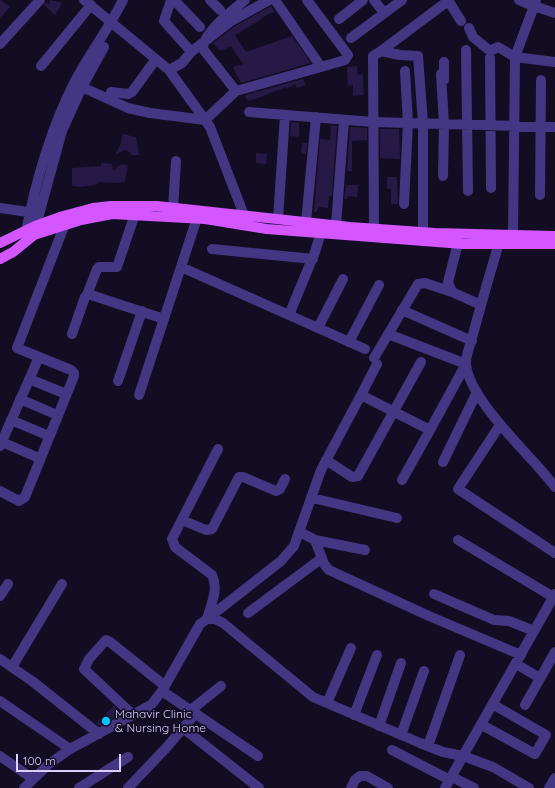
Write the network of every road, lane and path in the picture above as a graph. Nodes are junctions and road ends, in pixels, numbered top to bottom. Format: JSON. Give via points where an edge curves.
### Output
{"nodes":[{"id":1,"x":40,"y":0,"type":"edge"},
{"id":2,"x":123,"y":0,"type":"edge"},
{"id":3,"x":130,"y":0,"type":"edge"},
{"id":4,"x":171,"y":0,"type":"edge"},
{"id":5,"x":174,"y":0,"type":"edge"},
{"id":6,"x":210,"y":0,"type":"edge"},
{"id":7,"x":246,"y":0,"type":"edge"},
{"id":8,"x":269,"y":0,"type":"edge"},
{"id":9,"x":275,"y":0,"type":"edge"},
{"id":10,"x":307,"y":0,"type":"edge"},
{"id":11,"x":363,"y":0,"type":"edge"},
{"id":12,"x":374,"y":0,"type":"edge"},
{"id":13,"x":402,"y":0,"type":"edge"},
{"id":14,"x":448,"y":0,"type":"edge"},
{"id":15,"x":520,"y":0,"type":"edge"},
{"id":16,"x":87,"y":3,"type":"edge"},
{"id":17,"x":535,"y":3,"type":"edge"},
{"id":18,"x":220,"y":10,"type":"dead end"},
{"id":19,"x":555,"y":13,"type":"edge"},
{"id":20,"x":384,"y":14,"type":"junction"},
{"id":21,"x":339,"y":19,"type":"dead end"},
{"id":22,"x":114,"y":24,"type":"junction"},
{"id":23,"x":200,"y":27,"type":"dead end"},
{"id":24,"x":351,"y":38,"type":"dead end"},
{"id":25,"x":204,"y":42,"type":"junction"},
{"id":26,"x":0,"y":44,"type":"edge"},
{"id":27,"x":187,"y":47,"type":"dead end"},
{"id":28,"x":466,"y":50,"type":"dead end"},
{"id":29,"x":382,"y":51,"type":"junction"},
{"id":30,"x":515,"y":57,"type":"junction"},
{"id":31,"x":490,"y":58,"type":"dead end"},
{"id":32,"x":156,"y":59,"type":"junction"},
{"id":33,"x":444,"y":62,"type":"dead end"},
{"id":34,"x":555,"y":62,"type":"edge"},
{"id":35,"x":41,"y":66,"type":"dead end"},
{"id":36,"x":321,"y":67,"type":"junction"},
{"id":37,"x":169,"y":70,"type":"junction"},
{"id":38,"x":405,"y":71,"type":"dead end"},
{"id":39,"x":442,"y":74,"type":"dead end"},
{"id":40,"x":541,"y":80,"type":"dead end"},
{"id":41,"x":82,"y":87,"type":"junction"},
{"id":42,"x":236,"y":91,"type":"junction"},
{"id":43,"x":111,"y":92,"type":"dead end"},
{"id":44,"x":250,"y":112,"type":"dead end"},
{"id":45,"x":285,"y":115,"type":"junction"},
{"id":46,"x":316,"y":117,"type":"junction"},
{"id":47,"x":204,"y":120,"type":"junction"},
{"id":48,"x":344,"y":120,"type":"junction"},
{"id":49,"x":373,"y":122,"type":"junction"},
{"id":50,"x":408,"y":123,"type":"junction"},
{"id":51,"x":423,"y":123,"type":"junction"},
{"id":52,"x":445,"y":124,"type":"junction"},
{"id":53,"x":466,"y":124,"type":"junction"},
{"id":54,"x":492,"y":124,"type":"junction"},
{"id":55,"x":515,"y":125,"type":"junction"},
{"id":56,"x":540,"y":126,"type":"junction"},
{"id":57,"x":555,"y":127,"type":"edge"},
{"id":58,"x":176,"y":161,"type":"dead end"},
{"id":59,"x":443,"y":176,"type":"dead end"},
{"id":60,"x":491,"y":188,"type":"dead end"},
{"id":61,"x":468,"y":191,"type":"dead end"},
{"id":62,"x":540,"y":195,"type":"dead end"},
{"id":63,"x":404,"y":204,"type":"dead end"},
{"id":64,"x":0,"y":208,"type":"edge"},
{"id":65,"x":173,"y":209,"type":"junction"},
{"id":66,"x":28,"y":212,"type":"junction"},
{"id":67,"x":135,"y":214,"type":"junction"},
{"id":68,"x":244,"y":215,"type":"junction"},
{"id":69,"x":198,"y":218,"type":"junction"},
{"id":70,"x":278,"y":219,"type":"junction"},
{"id":71,"x":306,"y":222,"type":"junction"},
{"id":72,"x":65,"y":224,"type":"junction"},
{"id":73,"x":336,"y":225,"type":"junction"},
{"id":74,"x":374,"y":228,"type":"junction"},
{"id":75,"x":32,"y":230,"type":"junction"},
{"id":76,"x":321,"y":232,"type":"junction"},
{"id":77,"x":423,"y":232,"type":"junction"},
{"id":78,"x":513,"y":234,"type":"junction"},
{"id":79,"x":555,"y":236,"type":"edge"},
{"id":80,"x":500,"y":239,"type":"junction"},
{"id":81,"x":0,"y":243,"type":"edge"},
{"id":82,"x":458,"y":243,"type":"junction"},
{"id":83,"x":555,"y":244,"type":"edge"},
{"id":84,"x":212,"y":249,"type":"dead end"},
{"id":85,"x":0,"y":259,"type":"edge"},
{"id":86,"x":313,"y":259,"type":"junction"},
{"id":87,"x":182,"y":267,"type":"junction"},
{"id":88,"x":343,"y":279,"type":"dead end"},
{"id":89,"x":379,"y":285,"type":"dead end"},
{"id":90,"x":452,"y":292,"type":"junction"},
{"id":91,"x":87,"y":295,"type":"junction"},
{"id":92,"x":481,"y":305,"type":"junction"},
{"id":93,"x":402,"y":310,"type":"junction"},
{"id":94,"x":142,"y":311,"type":"junction"},
{"id":95,"x":289,"y":315,"type":"junction"},
{"id":96,"x":164,"y":319,"type":"junction"},
{"id":97,"x":318,"y":328,"type":"junction"},
{"id":98,"x":72,"y":334,"type":"dead end"},
{"id":99,"x":388,"y":334,"type":"junction"},
{"id":100,"x":349,"y":342,"type":"junction"},
{"id":101,"x":472,"y":342,"type":"junction"},
{"id":102,"x":365,"y":349,"type":"dead end"},
{"id":103,"x":39,"y":357,"type":"junction"},
{"id":104,"x":421,"y":362,"type":"dead end"},
{"id":105,"x":466,"y":364,"type":"junction"},
{"id":106,"x":29,"y":379,"type":"junction"},
{"id":107,"x":118,"y":381,"type":"dead end"},
{"id":108,"x":477,"y":392,"type":"junction"},
{"id":109,"x":66,"y":394,"type":"junction"},
{"id":110,"x":361,"y":395,"type":"junction"},
{"id":111,"x":139,"y":396,"type":"dead end"},
{"id":112,"x":20,"y":400,"type":"junction"},
{"id":113,"x":393,"y":411,"type":"junction"},
{"id":114,"x":57,"y":415,"type":"junction"},
{"id":115,"x":11,"y":420,"type":"junction"},
{"id":116,"x":500,"y":425,"type":"junction"},
{"id":117,"x":430,"y":430,"type":"junction"},
{"id":118,"x":49,"y":436,"type":"junction"},
{"id":119,"x":1,"y":444,"type":"edge"},
{"id":120,"x":218,"y":449,"type":"dead end"},
{"id":121,"x":39,"y":458,"type":"junction"},
{"id":122,"x":326,"y":460,"type":"junction"},
{"id":123,"x":443,"y":462,"type":"dead end"},
{"id":124,"x":286,"y":479,"type":"dead end"},
{"id":125,"x":402,"y":480,"type":"dead end"},
{"id":126,"x":555,"y":487,"type":"edge"},
{"id":127,"x":0,"y":491,"type":"edge"},
{"id":128,"x":312,"y":498,"type":"junction"},
{"id":129,"x":397,"y":518,"type":"dead end"},
{"id":130,"x":182,"y":520,"type":"junction"},
{"id":131,"x":300,"y":532,"type":"junction"},
{"id":132,"x":315,"y":540,"type":"junction"},
{"id":133,"x":458,"y":540,"type":"dead end"},
{"id":134,"x":365,"y":550,"type":"dead end"},
{"id":135,"x":555,"y":553,"type":"edge"},
{"id":136,"x":322,"y":558,"type":"junction"},
{"id":137,"x":8,"y":584,"type":"dead end"},
{"id":138,"x":62,"y":584,"type":"dead end"},
{"id":139,"x":434,"y":594,"type":"dead end"},
{"id":140,"x":0,"y":596,"type":"edge"},
{"id":141,"x":554,"y":596,"type":"edge"},
{"id":142,"x":248,"y":613,"type":"dead end"},
{"id":143,"x":207,"y":618,"type":"junction"},
{"id":144,"x":534,"y":631,"type":"junction"},
{"id":145,"x":351,"y":648,"type":"dead end"},
{"id":146,"x":555,"y":652,"type":"edge"},
{"id":147,"x":460,"y":655,"type":"dead end"},
{"id":148,"x":521,"y":655,"type":"junction"},
{"id":149,"x":377,"y":656,"type":"dead end"},
{"id":150,"x":0,"y":659,"type":"edge"},
{"id":151,"x":400,"y":663,"type":"dead end"},
{"id":152,"x":516,"y":664,"type":"junction"},
{"id":153,"x":12,"y":667,"type":"junction"},
{"id":154,"x":424,"y":671,"type":"dead end"},
{"id":155,"x":540,"y":678,"type":"junction"},
{"id":156,"x":221,"y":686,"type":"dead end"},
{"id":157,"x":164,"y":688,"type":"junction"},
{"id":158,"x":0,"y":701,"type":"edge"},
{"id":159,"x":327,"y":703,"type":"junction"},
{"id":160,"x":494,"y":705,"type":"junction"},
{"id":161,"x":525,"y":705,"type":"dead end"},
{"id":162,"x":194,"y":711,"type":"junction"},
{"id":163,"x":134,"y":715,"type":"junction"},
{"id":164,"x":354,"y":715,"type":"junction"},
{"id":165,"x":482,"y":725,"type":"junction"},
{"id":166,"x":379,"y":726,"type":"junction"},
{"id":167,"x":183,"y":728,"type":"junction"},
{"id":168,"x":100,"y":734,"type":"junction"},
{"id":169,"x":400,"y":735,"type":"junction"},
{"id":170,"x":428,"y":746,"type":"junction"},
{"id":171,"x":70,"y":749,"type":"junction"},
{"id":172,"x":392,"y":750,"type":"dead end"},
{"id":173,"x":0,"y":756,"type":"edge"},
{"id":174,"x":258,"y":756,"type":"dead end"},
{"id":175,"x":463,"y":756,"type":"junction"},
{"id":176,"x":128,"y":757,"type":"dead end"},
{"id":177,"x":555,"y":778,"type":"edge"},
{"id":178,"x":33,"y":779,"type":"junction"},
{"id":179,"x":449,"y":782,"type":"edge"},
{"id":180,"x":516,"y":785,"type":"edge"},
{"id":181,"x":24,"y":788,"type":"edge"},
{"id":182,"x":79,"y":788,"type":"edge"},
{"id":183,"x":128,"y":788,"type":"edge"},
{"id":184,"x":259,"y":788,"type":"edge"},
{"id":185,"x":351,"y":788,"type":"edge"},
{"id":186,"x":388,"y":788,"type":"edge"},
{"id":187,"x":474,"y":788,"type":"edge"},
{"id":188,"x":529,"y":788,"type":"edge"},
{"id":189,"x":549,"y":788,"type":"edge"}],
"edges":[{"from":1,"to":26,"type":"street"},
{"from":2,"to":22,"type":"street"},
{"from":3,"to":22,"type":"street"},
{"from":4,"to":27,"type":"street","via":[[164,21]]},
{"from":5,"to":23,"type":"street"},
{"from":6,"to":18,"type":"street"},
{"from":7,"to":25,"type":"street","via":[[226,15]]},
{"from":8,"to":25,"type":"street","via":[[231,21]]},
{"from":9,"to":36,"type":"street"},
{"from":10,"to":36,"type":"street","via":[[348,55],[346,60]]},
{"from":11,"to":21,"type":"street"},
{"from":12,"to":20,"type":"street"},
{"from":13,"to":20,"type":"street"},
{"from":14,"to":29,"type":"street"},
{"from":14,"to":30,"type":"street","via":[[473,37],[490,51],[498,47]]},
{"from":15,"to":17,"type":"street"},
{"from":16,"to":22,"type":"street"},
{"from":16,"to":35,"type":"street"},
{"from":17,"to":19,"type":"street"},
{"from":17,"to":30,"type":"street"},
{"from":20,"to":24,"type":"street"},
{"from":22,"to":32,"type":"street"},
{"from":22,"to":41,"type":"street"},
{"from":22,"to":66,"type":"street","via":[[75,81],[54,129]]},
{"from":25,"to":37,"type":"street","via":[[182,63]]},
{"from":25,"to":42,"type":"street","via":[[203,49]]},
{"from":28,"to":53,"type":"street"},
{"from":29,"to":49,"type":"street","via":[[373,56]]},
{"from":29,"to":51,"type":"street","via":[[400,56],[418,56]]},
{"from":30,"to":34,"type":"street"},
{"from":30,"to":55,"type":"street"},
{"from":31,"to":54,"type":"street"},
{"from":32,"to":37,"type":"street"},
{"from":32,"to":43,"type":"street","via":[[132,92]]},
{"from":33,"to":52,"type":"street"},
{"from":36,"to":42,"type":"street"},
{"from":37,"to":47,"type":"street"},
{"from":38,"to":50,"type":"street"},
{"from":39,"to":52,"type":"street"},
{"from":40,"to":56,"type":"street"},
{"from":41,"to":47,"type":"street","via":[[128,108]]},
{"from":41,"to":75,"type":"street","via":[[62,131]]},
{"from":42,"to":47,"type":"street"},
{"from":44,"to":45,"type":"street"},
{"from":45,"to":46,"type":"street"},
{"from":45,"to":70,"type":"street"},
{"from":46,"to":48,"type":"street"},
{"from":46,"to":71,"type":"street"},
{"from":47,"to":68,"type":"street","via":[[210,127]]},
{"from":48,"to":49,"type":"street"},
{"from":48,"to":73,"type":"street"},
{"from":49,"to":50,"type":"street"},
{"from":49,"to":74,"type":"street"},
{"from":50,"to":51,"type":"street"},
{"from":50,"to":63,"type":"street"},
{"from":51,"to":52,"type":"street"},
{"from":51,"to":77,"type":"street"},
{"from":52,"to":53,"type":"street"},
{"from":52,"to":59,"type":"street"},
{"from":53,"to":54,"type":"street"},
{"from":53,"to":61,"type":"street"},
{"from":54,"to":55,"type":"street"},
{"from":54,"to":60,"type":"street"},
{"from":55,"to":56,"type":"street"},
{"from":55,"to":78,"type":"street"},
{"from":56,"to":57,"type":"street"},
{"from":56,"to":62,"type":"street"},
{"from":58,"to":65,"type":"street"},
{"from":64,"to":66,"type":"street"},
{"from":65,"to":68,"type":"main road"},
{"from":65,"to":75,"type":"main road","via":[[157,206],[92,208]]},
{"from":66,"to":75,"type":"street"},
{"from":67,"to":69,"type":"main road"},
{"from":67,"to":72,"type":"main road","via":[[94,216]]},
{"from":67,"to":91,"type":"street","via":[[118,265],[115,268],[97,269]]},
{"from":68,"to":70,"type":"main road"},
{"from":69,"to":76,"type":"main road","via":[[267,229]]},
{"from":69,"to":87,"type":"street"},
{"from":70,"to":71,"type":"main road"},
{"from":71,"to":73,"type":"main road"},
{"from":72,"to":75,"type":"main road"},
{"from":72,"to":103,"type":"street","via":[[17,348]]},
{"from":73,"to":74,"type":"main road"},
{"from":74,"to":77,"type":"main road"},
{"from":75,"to":81,"type":"main road"},
{"from":75,"to":85,"type":"main road","via":[[24,243]]},
{"from":76,"to":82,"type":"main road"},
{"from":76,"to":86,"type":"street"},
{"from":77,"to":80,"type":"main road"},
{"from":78,"to":79,"type":"main road"},
{"from":78,"to":80,"type":"main road"},
{"from":80,"to":82,"type":"main road"},
{"from":80,"to":83,"type":"main road"},
{"from":80,"to":92,"type":"street"},
{"from":82,"to":90,"type":"street","via":[[448,282]]},
{"from":84,"to":86,"type":"street"},
{"from":86,"to":95,"type":"street"},
{"from":87,"to":95,"type":"street"},
{"from":87,"to":96,"type":"street"},
{"from":88,"to":97,"type":"street"},
{"from":89,"to":100,"type":"street"},
{"from":90,"to":92,"type":"street"},
{"from":90,"to":93,"type":"street","via":[[425,283],[418,284]]},
{"from":91,"to":94,"type":"street","via":[[91,294]]},
{"from":91,"to":98,"type":"street"},
{"from":92,"to":101,"type":"street"},
{"from":93,"to":99,"type":"street"},
{"from":93,"to":101,"type":"street"},
{"from":94,"to":96,"type":"street"},
{"from":94,"to":107,"type":"street"},
{"from":95,"to":97,"type":"street"},
{"from":96,"to":111,"type":"street"},
{"from":97,"to":100,"type":"street"},
{"from":99,"to":105,"type":"street"},
{"from":99,"to":110,"type":"street"},
{"from":100,"to":102,"type":"street"},
{"from":101,"to":105,"type":"street"},
{"from":103,"to":106,"type":"street"},
{"from":103,"to":109,"type":"street","via":[[74,373]]},
{"from":104,"to":113,"type":"street"},
{"from":105,"to":108,"type":"street"},
{"from":105,"to":117,"type":"street"},
{"from":106,"to":109,"type":"street"},
{"from":106,"to":112,"type":"street"},
{"from":108,"to":116,"type":"street"},
{"from":108,"to":123,"type":"street"},
{"from":109,"to":114,"type":"street"},
{"from":110,"to":113,"type":"street"},
{"from":110,"to":122,"type":"street"},
{"from":112,"to":114,"type":"street"},
{"from":112,"to":115,"type":"street"},
{"from":113,"to":117,"type":"street"},
{"from":113,"to":122,"type":"street","via":[[357,478]]},
{"from":114,"to":118,"type":"street"},
{"from":115,"to":118,"type":"street"},
{"from":115,"to":119,"type":"street"},
{"from":116,"to":126,"type":"street"},
{"from":116,"to":135,"type":"street","via":[[458,489]]},
{"from":117,"to":125,"type":"street"},
{"from":118,"to":121,"type":"street"},
{"from":119,"to":121,"type":"street"},
{"from":120,"to":130,"type":"street"},
{"from":121,"to":127,"type":"street","via":[[23,500],[19,501]]},
{"from":122,"to":128,"type":"street"},
{"from":124,"to":130,"type":"street","via":[[280,490],[276,491],[239,477],[210,530]]},
{"from":128,"to":129,"type":"street"},
{"from":128,"to":131,"type":"street"},
{"from":130,"to":143,"type":"street","via":[[172,539],[175,547],[215,580],[216,587]]},
{"from":131,"to":132,"type":"street"},
{"from":131,"to":143,"type":"street","via":[[294,546],[281,561]]},
{"from":132,"to":134,"type":"street"},
{"from":132,"to":136,"type":"street"},
{"from":133,"to":141,"type":"street"},
{"from":136,"to":142,"type":"street"},
{"from":136,"to":148,"type":"street","via":[[329,570]]},
{"from":137,"to":140,"type":"street"},
{"from":138,"to":153,"type":"street"},
{"from":139,"to":144,"type":"street","via":[[494,620],[509,620]]},
{"from":141,"to":144,"type":"street"},
{"from":143,"to":157,"type":"street","via":[[197,628]]},
{"from":143,"to":159,"type":"street","via":[[223,623],[313,697]]},
{"from":144,"to":148,"type":"street"},
{"from":145,"to":159,"type":"street"},
{"from":146,"to":155,"type":"street"},
{"from":147,"to":170,"type":"street"},
{"from":148,"to":152,"type":"street"},
{"from":149,"to":164,"type":"street"},
{"from":150,"to":153,"type":"street"},
{"from":151,"to":166,"type":"street"},
{"from":152,"to":155,"type":"street"},
{"from":152,"to":160,"type":"street"},
{"from":153,"to":168,"type":"street"},
{"from":154,"to":169,"type":"street"},
{"from":155,"to":161,"type":"street"},
{"from":156,"to":162,"type":"street"},
{"from":157,"to":162,"type":"street"},
{"from":157,"to":163,"type":"street","via":[[151,705]]},
{"from":157,"to":163,"type":"street","via":[[106,640],[84,668]]},
{"from":158,"to":171,"type":"street"},
{"from":159,"to":164,"type":"street"},
{"from":160,"to":165,"type":"street"},
{"from":160,"to":165,"type":"street","via":[[546,735],[535,754]]},
{"from":162,"to":167,"type":"street"},
{"from":162,"to":174,"type":"street"},
{"from":163,"to":168,"type":"street"},
{"from":164,"to":166,"type":"street"},
{"from":165,"to":175,"type":"street"},
{"from":166,"to":169,"type":"street"},
{"from":167,"to":183,"type":"street"},
{"from":167,"to":184,"type":"street"},
{"from":168,"to":171,"type":"street"},
{"from":169,"to":170,"type":"street"},
{"from":170,"to":175,"type":"street"},
{"from":171,"to":178,"type":"street"},
{"from":172,"to":179,"type":"street"},
{"from":173,"to":178,"type":"street"},
{"from":175,"to":179,"type":"street"},
{"from":175,"to":180,"type":"street","via":[[492,767]]},
{"from":176,"to":182,"type":"street"},
{"from":177,"to":189,"type":"street"},
{"from":178,"to":181,"type":"street"},
{"from":179,"to":187,"type":"street"},
{"from":180,"to":188,"type":"street"},
{"from":185,"to":186,"type":"street","via":[[360,776],[367,776]]}]}
